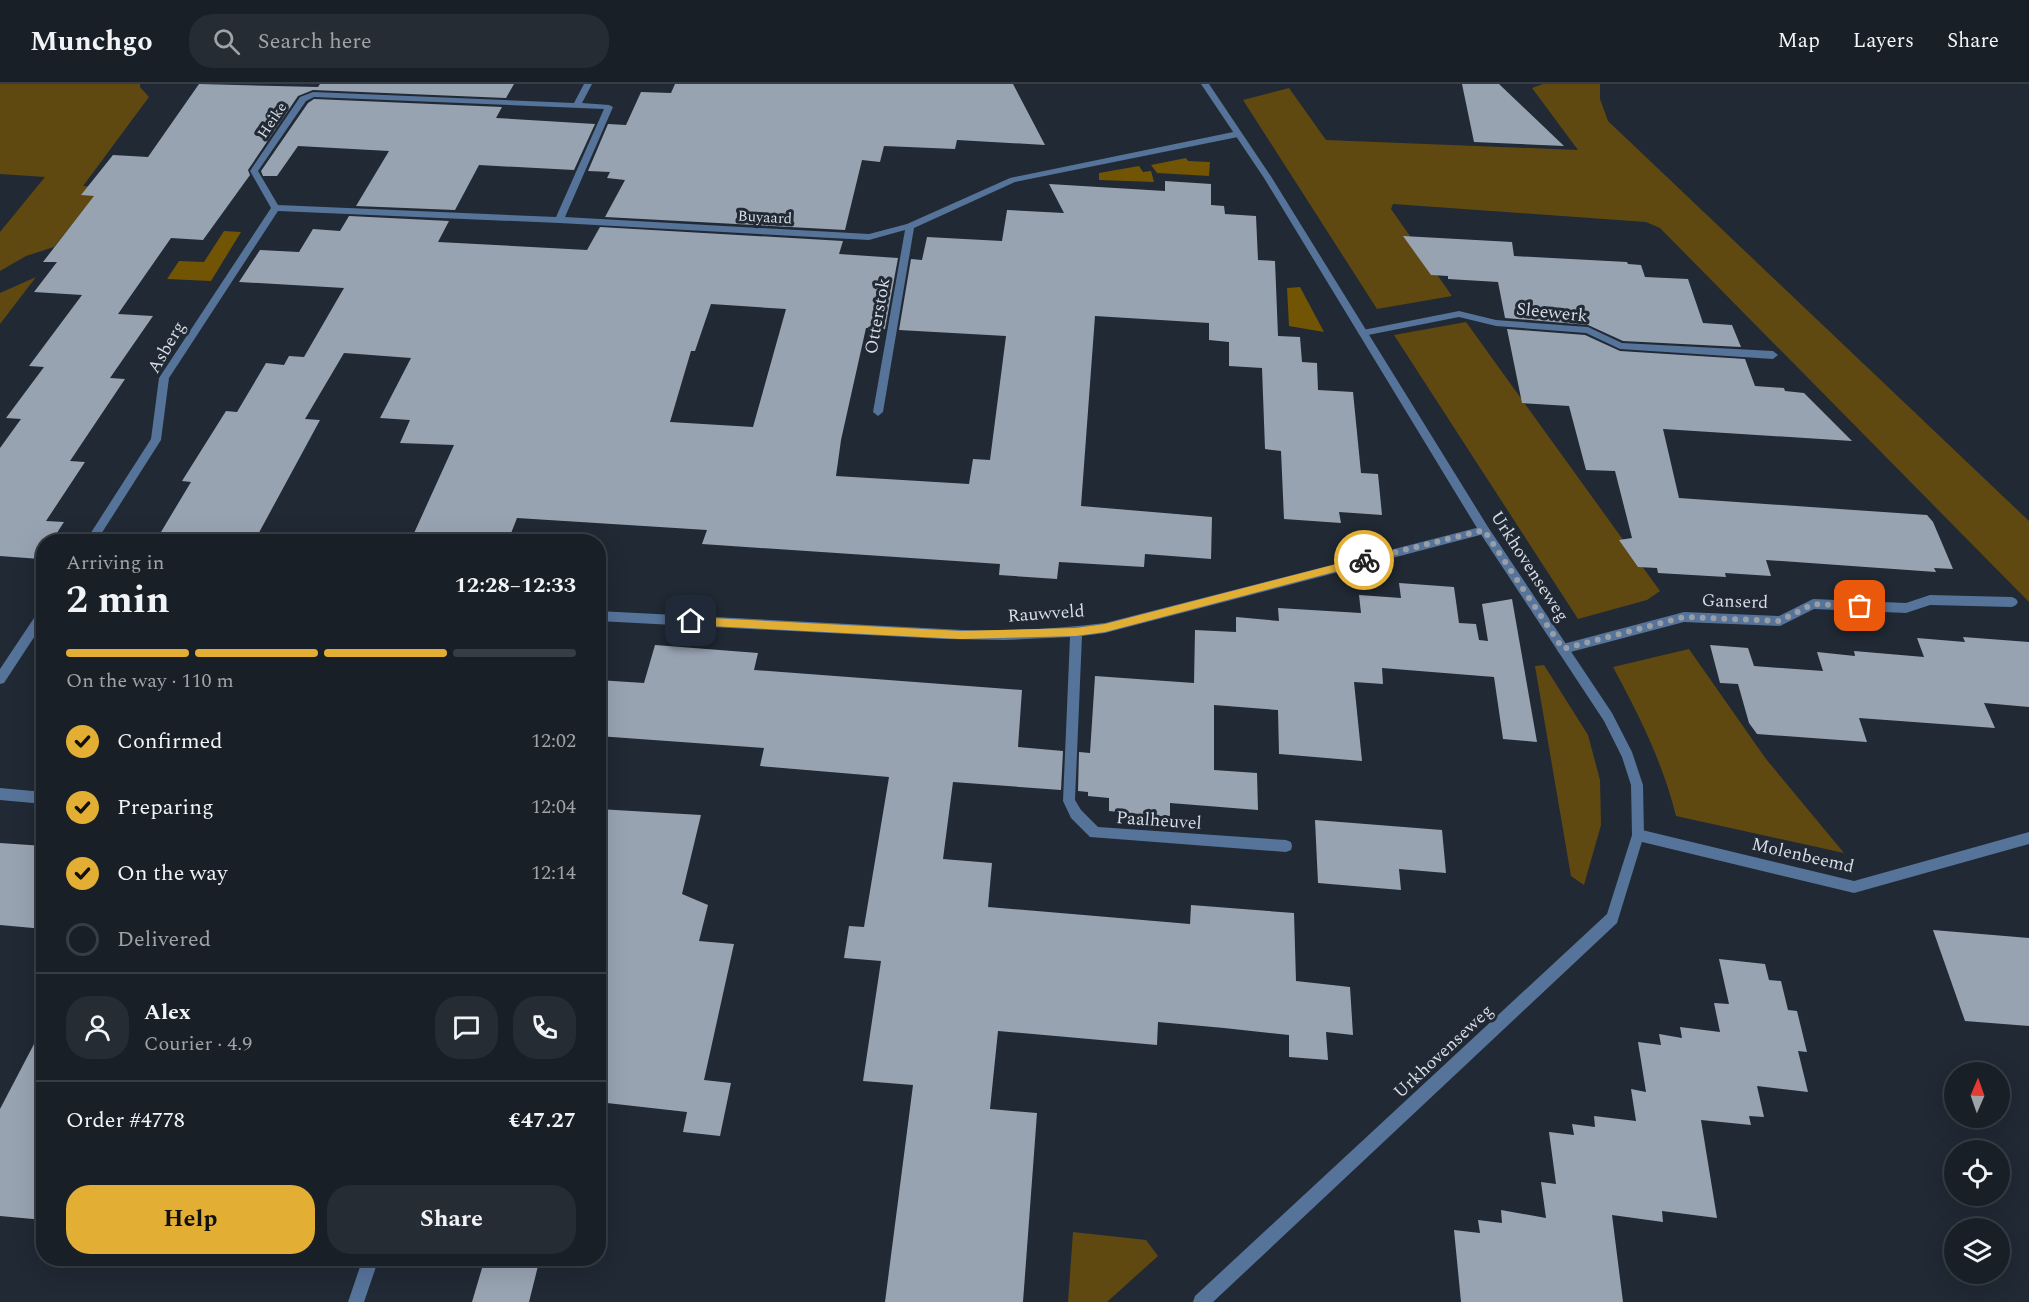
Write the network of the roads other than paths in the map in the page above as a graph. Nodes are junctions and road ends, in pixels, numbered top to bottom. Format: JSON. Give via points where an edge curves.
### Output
{"nodes":[{"id":1,"x":588,"y":84,"type":"edge"},
{"id":2,"x":1205,"y":84,"type":"edge"},
{"id":3,"x":577,"y":105,"type":"junction"},
{"id":4,"x":1238,"y":134,"type":"junction"},
{"id":5,"x":275,"y":208,"type":"junction"},
{"id":6,"x":559,"y":220,"type":"junction"},
{"id":7,"x":910,"y":226,"type":"junction"},
{"id":8,"x":1363,"y":333,"type":"junction"},
{"id":9,"x":1773,"y":355,"type":"dead end"},
{"id":10,"x":878,"y":412,"type":"dead end"},
{"id":11,"x":1484,"y":530,"type":"junction"},
{"id":12,"x":95,"y":534,"type":"edge"},
{"id":13,"x":2012,"y":603,"type":"dead end"},
{"id":14,"x":606,"y":616,"type":"edge"},
{"id":15,"x":36,"y":624,"type":"edge"},
{"id":16,"x":1076,"y":632,"type":"junction"},
{"id":17,"x":1563,"y":649,"type":"junction"},
{"id":18,"x":0,"y":679,"type":"edge"},
{"id":19,"x":0,"y":794,"type":"edge"},
{"id":20,"x":36,"y":797,"type":"edge"},
{"id":21,"x":1638,"y":835,"type":"junction"},
{"id":22,"x":2029,"y":838,"type":"edge"},
{"id":23,"x":1286,"y":846,"type":"dead end"},
{"id":24,"x":368,"y":1266,"type":"edge"},
{"id":25,"x":356,"y":1302,"type":"edge"},
{"id":26,"x":1201,"y":1302,"type":"edge"}],
"edges":[{"from":1,"to":3,"type":"street"},
{"from":2,"to":4,"type":"street","name":"Urkhovenseweg"},
{"from":3,"to":5,"type":"street","name":"Heike","via":[[313,94],[303,99],[254,171]]},
{"from":3,"to":6,"type":"street","name":"Heike","via":[[609,107]]},
{"from":4,"to":7,"type":"street","name":"Buyaard","via":[[1012,180]]},
{"from":4,"to":8,"type":"street","name":"Urkhovenseweg"},
{"from":5,"to":6,"type":"street","name":"Buyaard"},
{"from":5,"to":12,"type":"street","name":"Asberg","via":[[164,378],[156,440]]},
{"from":6,"to":7,"type":"street","name":"Buyaard","via":[[869,237]]},
{"from":7,"to":10,"type":"street","name":"Otterstok"},
{"from":8,"to":9,"type":"street","name":"Sleewerk","via":[[1460,314],[1496,323],[1587,330],[1620,346]]},
{"from":8,"to":11,"type":"street","name":"Urkhovenseweg"},
{"from":11,"to":16,"type":"street","name":"Rauwveld","via":[[1105,628]]},
{"from":11,"to":17,"type":"street","name":"Urkhovenseweg"},
{"from":13,"to":17,"type":"street","name":"Ganserd","via":[[1930,600],[1906,608],[1813,604],[1780,621],[1684,617]]},
{"from":14,"to":16,"type":"street","name":"Rauwveld","via":[[994,636]]},
{"from":15,"to":18,"type":"street"},
{"from":16,"to":23,"type":"street","name":"Paalheuvel","via":[[1069,801],[1076,814],[1095,833]]},
{"from":17,"to":21,"type":"street","name":"Urkhovenseweg","via":[[1608,717],[1628,756],[1637,785]]},
{"from":19,"to":20,"type":"street"},
{"from":21,"to":22,"type":"street","name":"Molenbeemd","via":[[1854,887]]},
{"from":21,"to":26,"type":"street","name":"Urkhovenseweg","via":[[1612,918]]},
{"from":24,"to":25,"type":"street"}]}
